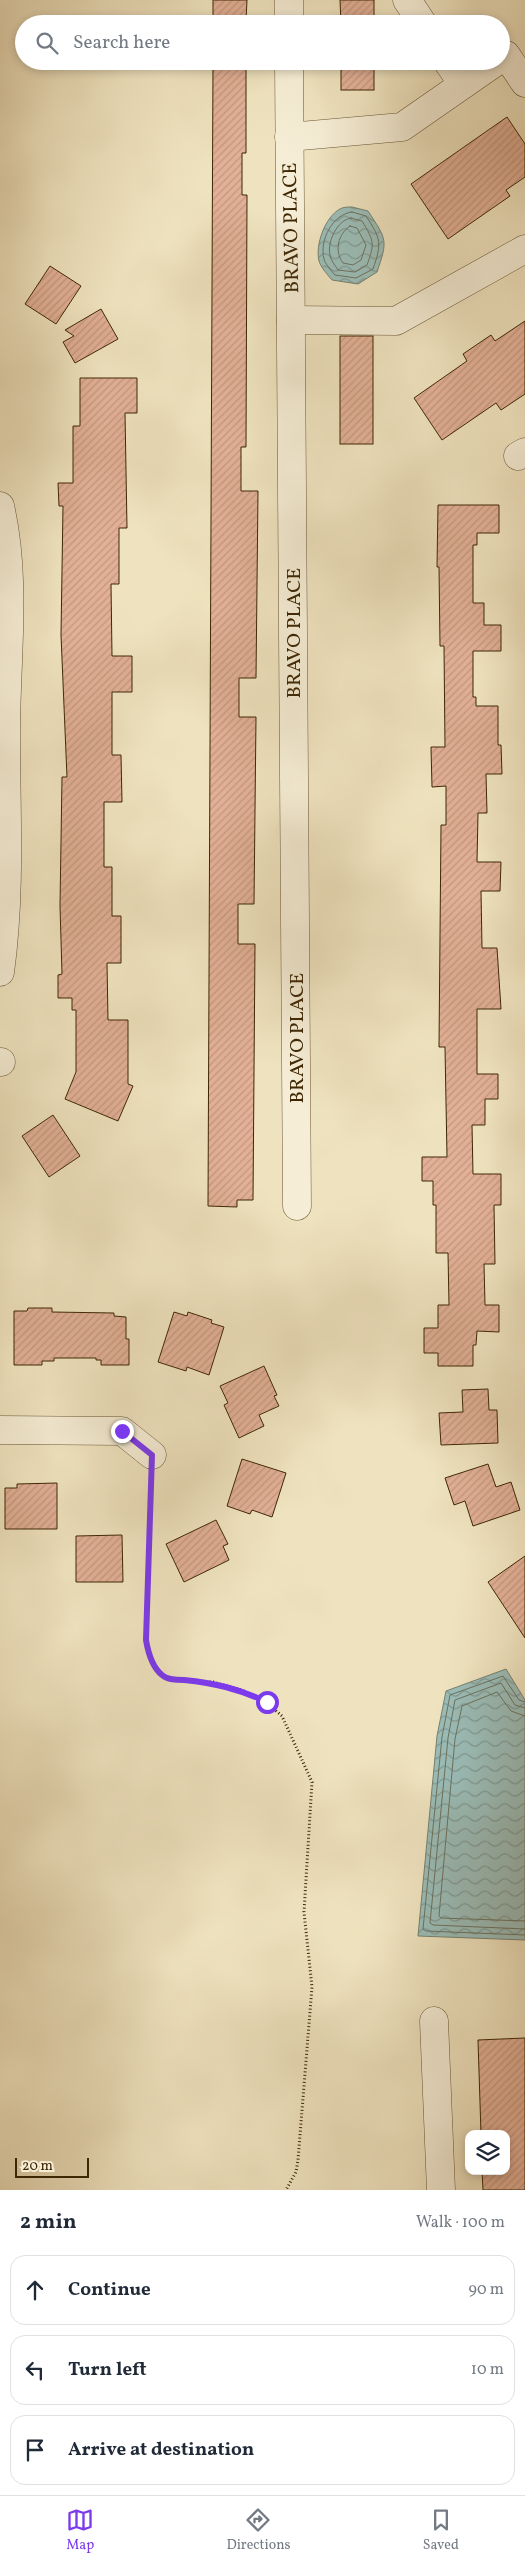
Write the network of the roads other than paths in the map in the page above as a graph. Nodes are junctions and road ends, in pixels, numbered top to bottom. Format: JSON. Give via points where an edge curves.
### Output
{"nodes":[{"id":1,"x":289,"y":0,"type":"edge"},
{"id":2,"x":408,"y":0,"type":"edge"},
{"id":3,"x":289,"y":15,"type":"edge"},
{"id":4,"x":417,"y":15,"type":"edge"},
{"id":5,"x":510,"y":59,"type":"edge"},
{"id":6,"x":289,"y":70,"type":"edge"},
{"id":7,"x":453,"y":70,"type":"edge"},
{"id":8,"x":484,"y":70,"type":"edge"},
{"id":9,"x":525,"y":83,"type":"edge"},
{"id":10,"x":463,"y":84,"type":"junction"},
{"id":11,"x":289,"y":137,"type":"junction"},
{"id":12,"x":525,"y":250,"type":"edge"},
{"id":13,"x":291,"y":320,"type":"junction"},
{"id":14,"x":0,"y":506,"type":"edge"},
{"id":15,"x":3,"y":734,"type":"edge"},
{"id":16,"x":0,"y":972,"type":"edge"},
{"id":17,"x":297,"y":1206,"type":"dead end"},
{"id":18,"x":0,"y":1430,"type":"edge"},
{"id":19,"x":152,"y":1455,"type":"road end"},
{"id":20,"x":434,"y":2021,"type":"dead end"},
{"id":21,"x":441,"y":2190,"type":"edge"}],
"edges":[{"from":1,"to":3,"type":"street"},
{"from":2,"to":4,"type":"street"},
{"from":5,"to":9,"type":"street"},
{"from":6,"to":11,"type":"street","name":"BRAVO PLACE"},
{"from":7,"to":10,"type":"street"},
{"from":8,"to":10,"type":"street"},
{"from":10,"to":11,"type":"street","via":[[402,127]]},
{"from":11,"to":13,"type":"street","name":"BRAVO PLACE"},
{"from":12,"to":13,"type":"street","via":[[396,321]]},
{"from":13,"to":17,"type":"street","name":"BRAVO PLACE"},
{"from":14,"to":15,"type":"street","via":[[9,552]]},
{"from":15,"to":16,"type":"street","via":[[8,905]]},
{"from":18,"to":19,"type":"street","via":[[122,1431]]},
{"from":20,"to":21,"type":"street"}]}
